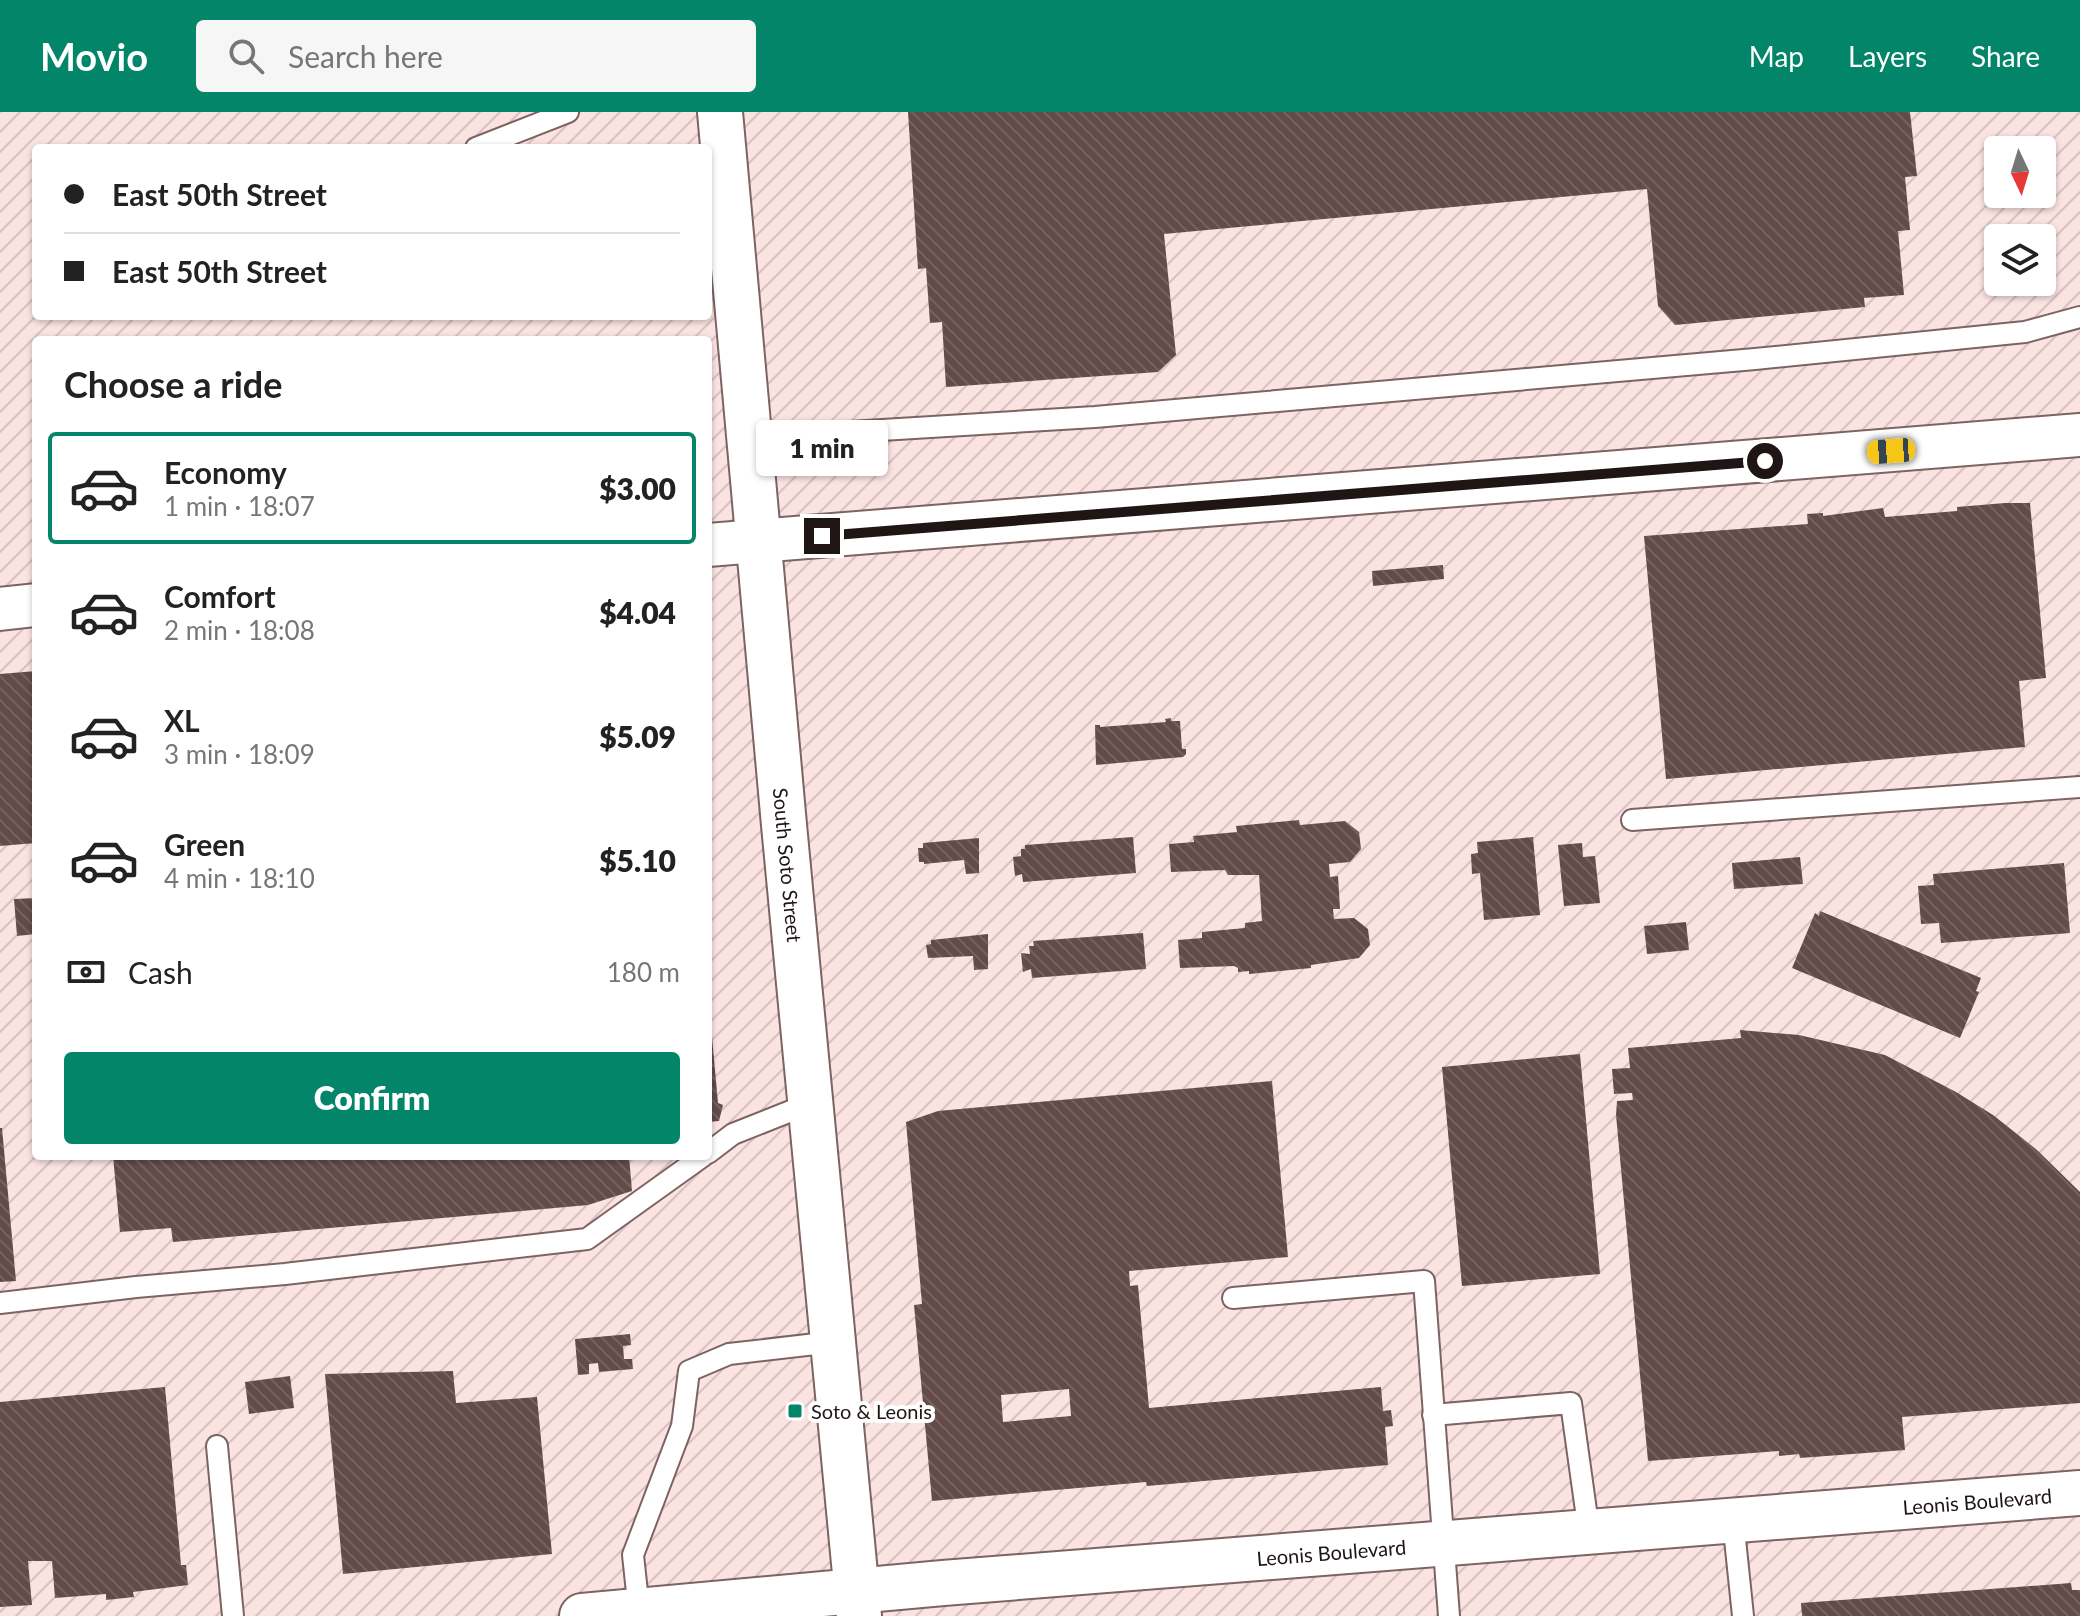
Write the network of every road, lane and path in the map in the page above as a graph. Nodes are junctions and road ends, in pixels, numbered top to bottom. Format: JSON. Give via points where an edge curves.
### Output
{"nodes":[{"id":1,"x":568,"y":112,"type":"edge"},
{"id":2,"x":720,"y":112,"type":"edge"},
{"id":3,"x":486,"y":144,"type":"edge"},
{"id":4,"x":2080,"y":317,"type":"edge"},
{"id":5,"x":2080,"y":435,"type":"edge"},
{"id":6,"x":749,"y":438,"type":"junction"},
{"id":7,"x":758,"y":541,"type":"junction"},
{"id":8,"x":712,"y":545,"type":"edge"},
{"id":9,"x":32,"y":605,"type":"edge"},
{"id":10,"x":0,"y":609,"type":"edge"},
{"id":11,"x":2080,"y":787,"type":"edge"},
{"id":12,"x":1632,"y":820,"type":"dead end"},
{"id":13,"x":811,"y":1103,"type":"junction"},
{"id":14,"x":712,"y":1150,"type":"edge"},
{"id":15,"x":698,"y":1160,"type":"edge"},
{"id":16,"x":1233,"y":1298,"type":"dead end"},
{"id":17,"x":0,"y":1303,"type":"edge"},
{"id":18,"x":833,"y":1342,"type":"junction"},
{"id":19,"x":1433,"y":1415,"type":"junction"},
{"id":20,"x":217,"y":1446,"type":"dead end"},
{"id":21,"x":2080,"y":1493,"type":"edge"},
{"id":22,"x":1733,"y":1520,"type":"junction"},
{"id":23,"x":1589,"y":1532,"type":"junction"},
{"id":24,"x":1442,"y":1544,"type":"junction"},
{"id":25,"x":858,"y":1604,"type":"edge"},
{"id":26,"x":639,"y":1611,"type":"junction"},
{"id":27,"x":233,"y":1616,"type":"edge"},
{"id":28,"x":582,"y":1616,"type":"edge"},
{"id":29,"x":1449,"y":1616,"type":"edge"},
{"id":30,"x":1743,"y":1616,"type":"edge"}],
"edges":[{"from":1,"to":3,"type":"lane"},
{"from":2,"to":6,"type":"main road","name":"South Soto Street"},
{"from":4,"to":6,"type":"lane","via":[[2025,332],[1755,359],[1095,417]]},
{"from":5,"to":7,"type":"street"},
{"from":6,"to":7,"type":"main road","name":"South Soto Street"},
{"from":7,"to":8,"type":"street"},
{"from":7,"to":13,"type":"main road","name":"South Soto Street"},
{"from":9,"to":10,"type":"street"},
{"from":11,"to":12,"type":"lane"},
{"from":13,"to":14,"type":"lane","via":[[733,1134]]},
{"from":13,"to":18,"type":"main road","name":"South Soto Street"},
{"from":15,"to":17,"type":"lane","via":[[587,1239]]},
{"from":16,"to":19,"type":"lane","via":[[1424,1281]]},
{"from":18,"to":25,"type":"main road","name":"South Soto Street"},
{"from":18,"to":26,"type":"lane","via":[[729,1354],[689,1371],[682,1426],[633,1555]]},
{"from":19,"to":23,"type":"lane","via":[[1571,1403]]},
{"from":19,"to":24,"type":"lane"},
{"from":20,"to":27,"type":"lane"},
{"from":21,"to":22,"type":"main road","name":"Leonis Boulevard"},
{"from":22,"to":23,"type":"main road","name":"Leonis Boulevard"},
{"from":22,"to":30,"type":"lane"},
{"from":23,"to":24,"type":"main road","name":"Leonis Boulevard"},
{"from":24,"to":25,"type":"main road","name":"Leonis Boulevard"},
{"from":24,"to":29,"type":"lane"},
{"from":25,"to":26,"type":"main road","name":"Leonis Boulevard"},
{"from":26,"to":28,"type":"main road","name":"Leonis Boulevard"}]}
